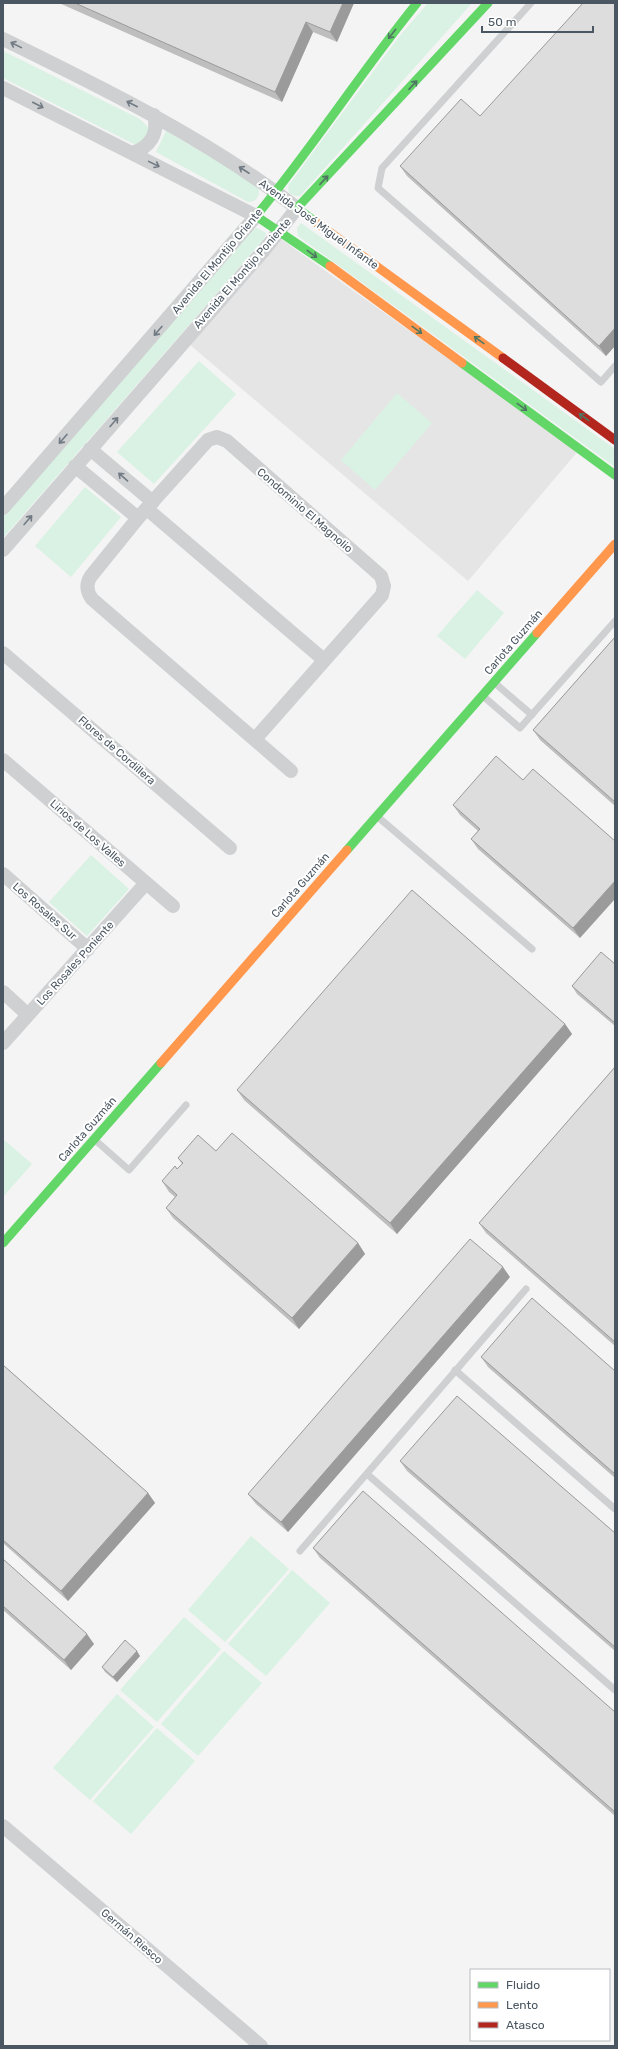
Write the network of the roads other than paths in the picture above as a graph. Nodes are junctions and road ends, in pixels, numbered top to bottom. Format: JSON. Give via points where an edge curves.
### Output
{"nodes":[{"id":1,"x":417,"y":3,"type":"edge"},
{"id":2,"x":488,"y":3,"type":"edge"},
{"id":3,"x":532,"y":3,"type":"edge"},
{"id":4,"x":3,"y":39,"type":"edge"},
{"id":5,"x":3,"y":88,"type":"edge"},
{"id":6,"x":154,"y":116,"type":"junction"},
{"id":7,"x":132,"y":154,"type":"junction"},
{"id":8,"x":276,"y":192,"type":"junction"},
{"id":9,"x":297,"y":208,"type":"junction"},
{"id":10,"x":256,"y":216,"type":"junction"},
{"id":11,"x":280,"y":231,"type":"junction"},
{"id":12,"x":615,"y":366,"type":"edge"},
{"id":13,"x":615,"y":440,"type":"edge"},
{"id":14,"x":90,"y":449,"type":"junction"},
{"id":15,"x":75,"y":466,"type":"junction"},
{"id":16,"x":615,"y":475,"type":"edge"},
{"id":17,"x":3,"y":508,"type":"edge"},
{"id":18,"x":146,"y":510,"type":"junction"},
{"id":19,"x":615,"y":544,"type":"edge"},
{"id":20,"x":3,"y":550,"type":"edge"},
{"id":21,"x":615,"y":621,"type":"edge"},
{"id":22,"x":3,"y":653,"type":"edge"},
{"id":23,"x":324,"y":660,"type":"junction"},
{"id":24,"x":494,"y":682,"type":"junction"},
{"id":25,"x":483,"y":695,"type":"junction"},
{"id":26,"x":532,"y":715,"type":"junction"},
{"id":27,"x":255,"y":739,"type":"junction"},
{"id":28,"x":3,"y":760,"type":"edge"},
{"id":29,"x":291,"y":771,"type":"dead end"},
{"id":30,"x":377,"y":816,"type":"junction"},
{"id":31,"x":230,"y":848,"type":"dead end"},
{"id":32,"x":3,"y":874,"type":"edge"},
{"id":33,"x":146,"y":883,"type":"junction"},
{"id":34,"x":173,"y":906,"type":"dead end"},
{"id":35,"x":88,"y":949,"type":"junction"},
{"id":36,"x":532,"y":949,"type":"dead end"},
{"id":37,"x":3,"y":992,"type":"edge"},
{"id":38,"x":28,"y":1015,"type":"junction"},
{"id":39,"x":3,"y":1043,"type":"edge"},
{"id":40,"x":186,"y":1105,"type":"dead end"},
{"id":41,"x":94,"y":1139,"type":"junction"},
{"id":42,"x":3,"y":1243,"type":"edge"},
{"id":43,"x":526,"y":1289,"type":"dead end"},
{"id":44,"x":455,"y":1370,"type":"junction"},
{"id":45,"x":366,"y":1474,"type":"junction"},
{"id":46,"x":615,"y":1509,"type":"edge"},
{"id":47,"x":300,"y":1551,"type":"dead end"},
{"id":48,"x":615,"y":1690,"type":"edge"},
{"id":49,"x":3,"y":1826,"type":"edge"},
{"id":50,"x":261,"y":2046,"type":"edge"}],
"edges":[{"from":1,"to":8,"type":"street","name":"Avenida El Montijo Oriente","one_way":true},
{"from":9,"to":2,"type":"street","name":"Avenida El Montijo Poniente","one_way":true},
{"from":3,"to":12,"type":"lane","via":[[382,168],[378,188],[601,382]]},
{"from":6,"to":4,"type":"street","name":"Avenida José Miguel Infante","one_way":true},
{"from":5,"to":7,"type":"street","one_way":true},
{"from":6,"to":7,"type":"street","via":[[156,126],[152,140]]},
{"from":8,"to":6,"type":"street","name":"Avenida José Miguel Infante","one_way":true},
{"from":7,"to":10,"type":"street","one_way":true},
{"from":8,"to":9,"type":"street","name":"Avenida José Miguel Infante"},
{"from":8,"to":10,"type":"street","name":"Avenida El Montijo Oriente"},
{"from":9,"to":11,"type":"street","name":"Avenida El Montijo Poniente"},
{"from":13,"to":9,"type":"street","name":"Avenida José Miguel Infante","one_way":true},
{"from":10,"to":11,"type":"street"},
{"from":10,"to":17,"type":"street","name":"Avenida El Montijo Oriente","one_way":true},
{"from":14,"to":11,"type":"street","name":"Avenida El Montijo Poniente","one_way":true},
{"from":11,"to":16,"type":"street","one_way":true},
{"from":14,"to":15,"type":"street","name":"Avenida El Montijo Poniente"},
{"from":18,"to":14,"type":"street","one_way":true},
{"from":15,"to":18,"type":"street"},
{"from":20,"to":15,"type":"street","name":"Avenida El Montijo Poniente","one_way":true},
{"from":18,"to":23,"type":"street"},
{"from":18,"to":23,"type":"street","name":"Condominio El Magnolio","via":[[208,440],[217,437],[227,441],[380,576],[384,586],[382,595]]},
{"from":18,"to":27,"type":"street","name":"Condominio El Magnolio","via":[[88,579],[89,596]]},
{"from":19,"to":24,"type":"street","name":"Carlota Guzmán"},
{"from":21,"to":26,"type":"lane"},
{"from":22,"to":31,"type":"street","name":"Flores de Cordillera"},
{"from":23,"to":27,"type":"street","name":"Condominio El Magnolio"},
{"from":24,"to":25,"type":"street","name":"Carlota Guzmán"},
{"from":24,"to":26,"type":"lane"},
{"from":25,"to":26,"type":"lane","via":[[520,728]]},
{"from":25,"to":30,"type":"street","name":"Carlota Guzmán"},
{"from":27,"to":29,"type":"street","name":"Condominio El Magnolio"},
{"from":28,"to":33,"type":"street","name":"Lirios de Los Valles"},
{"from":30,"to":36,"type":"lane"},
{"from":30,"to":41,"type":"street","name":"Carlota Guzmán"},
{"from":32,"to":35,"type":"street","name":"Los Rosales Sur"},
{"from":33,"to":34,"type":"street","name":"Lirios de Los Valles"},
{"from":33,"to":35,"type":"street","name":"Los Rosales Poniente"},
{"from":35,"to":38,"type":"street","name":"Los Rosales Poniente"},
{"from":37,"to":38,"type":"street"},
{"from":38,"to":39,"type":"street","name":"Los Rosales Poniente"},
{"from":40,"to":41,"type":"lane","via":[[130,1170]]},
{"from":41,"to":42,"type":"street","name":"Carlota Guzmán"},
{"from":43,"to":44,"type":"lane"},
{"from":44,"to":45,"type":"lane"},
{"from":44,"to":46,"type":"lane"},
{"from":45,"to":47,"type":"lane"},
{"from":45,"to":48,"type":"lane"},
{"from":49,"to":50,"type":"street","name":"Germán Riesco"}]}
